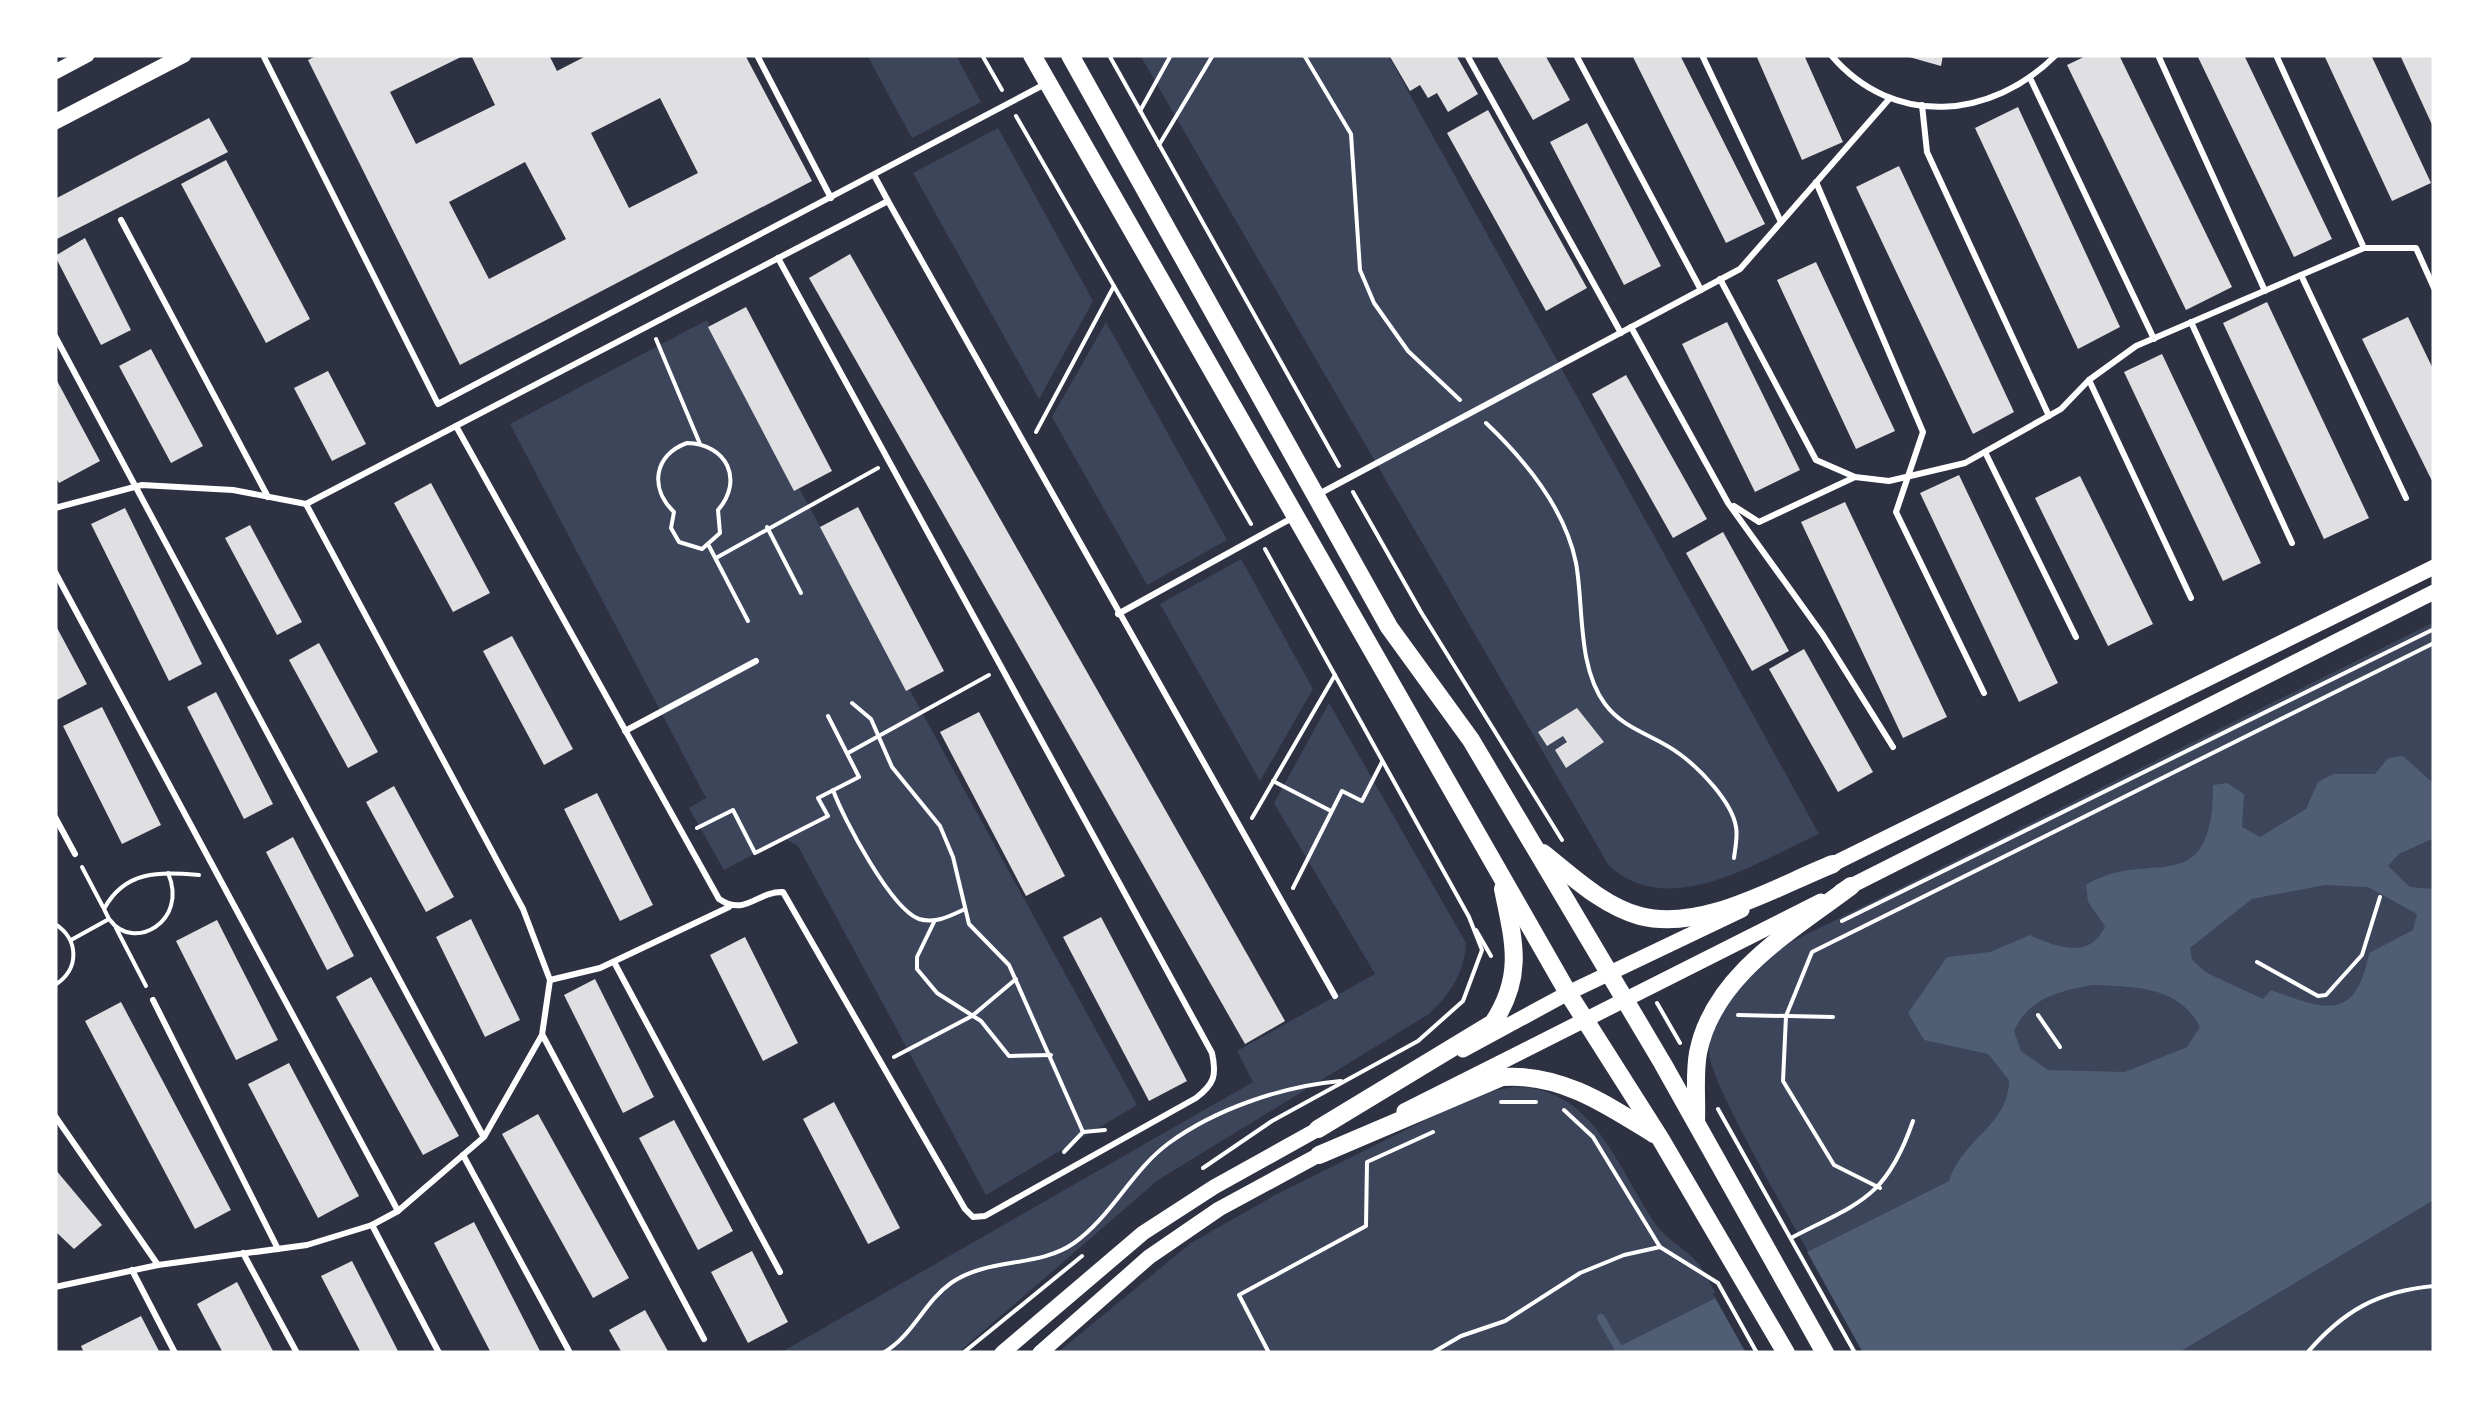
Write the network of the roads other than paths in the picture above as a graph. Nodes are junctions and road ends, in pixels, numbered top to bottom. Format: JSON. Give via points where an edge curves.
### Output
{"nodes":[{"id":1,"x":88,"y":55,"type":"edge"},
{"id":2,"x":184,"y":55,"type":"edge"},
{"id":3,"x":262,"y":55,"type":"edge"},
{"id":4,"x":757,"y":55,"type":"edge"},
{"id":5,"x":1032,"y":55,"type":"edge"},
{"id":6,"x":1070,"y":55,"type":"edge"},
{"id":7,"x":1467,"y":55,"type":"edge"},
{"id":8,"x":1576,"y":55,"type":"edge"},
{"id":9,"x":1702,"y":55,"type":"edge"},
{"id":10,"x":1831,"y":55,"type":"edge"},
{"id":11,"x":2056,"y":55,"type":"edge"},
{"id":12,"x":2158,"y":55,"type":"edge"},
{"id":13,"x":2276,"y":55,"type":"edge"},
{"id":14,"x":55,"y":72,"type":"edge"},
{"id":15,"x":2031,"y":80,"type":"junction"},
{"id":16,"x":1048,"y":82,"type":"junction"},
{"id":17,"x":1890,"y":98,"type":"junction"},
{"id":18,"x":1922,"y":105,"type":"junction"},
{"id":19,"x":55,"y":122,"type":"edge"},
{"id":20,"x":874,"y":175,"type":"junction"},
{"id":21,"x":1816,"y":182,"type":"junction"},
{"id":22,"x":831,"y":198,"type":"junction"},
{"id":23,"x":888,"y":201,"type":"junction"},
{"id":24,"x":121,"y":220,"type":"dead end"},
{"id":25,"x":1781,"y":222,"type":"junction"},
{"id":26,"x":2364,"y":248,"type":"junction"},
{"id":27,"x":778,"y":258,"type":"junction"},
{"id":28,"x":2302,"y":275,"type":"junction"},
{"id":29,"x":1720,"y":280,"type":"junction"},
{"id":30,"x":2434,"y":288,"type":"edge"},
{"id":31,"x":1701,"y":290,"type":"junction"},
{"id":32,"x":2265,"y":291,"type":"junction"},
{"id":33,"x":2192,"y":322,"type":"junction"},
{"id":34,"x":1632,"y":327,"type":"junction"},
{"id":35,"x":1621,"y":333,"type":"junction"},
{"id":36,"x":55,"y":336,"type":"edge"},
{"id":37,"x":2154,"y":339,"type":"junction"},
{"id":38,"x":2089,"y":380,"type":"junction"},
{"id":39,"x":2049,"y":416,"type":"junction"},
{"id":40,"x":456,"y":426,"type":"junction"},
{"id":41,"x":1985,"y":452,"type":"junction"},
{"id":42,"x":1854,"y":477,"type":"junction"},
{"id":43,"x":1905,"y":478,"type":"junction"},
{"id":44,"x":136,"y":487,"type":"junction"},
{"id":45,"x":1316,"y":496,"type":"junction"},
{"id":46,"x":268,"y":497,"type":"junction"},
{"id":47,"x":2406,"y":498,"type":"dead end"},
{"id":48,"x":1728,"y":503,"type":"junction"},
{"id":49,"x":306,"y":504,"type":"junction"},
{"id":50,"x":55,"y":508,"type":"edge"},
{"id":51,"x":1296,"y":515,"type":"junction"},
{"id":52,"x":2292,"y":542,"type":"dead end"},
{"id":53,"x":2434,"y":567,"type":"edge"},
{"id":54,"x":55,"y":572,"type":"edge"},
{"id":55,"x":2434,"y":592,"type":"edge"},
{"id":56,"x":2191,"y":598,"type":"dead end"},
{"id":57,"x":1118,"y":614,"type":"junction"},
{"id":58,"x":2076,"y":637,"type":"dead end"},
{"id":59,"x":756,"y":660,"type":"dead end"},
{"id":60,"x":1984,"y":693,"type":"dead end"},
{"id":61,"x":625,"y":731,"type":"junction"},
{"id":62,"x":1893,"y":747,"type":"dead end"},
{"id":63,"x":55,"y":817,"type":"edge"},
{"id":64,"x":1532,"y":844,"type":"junction"},
{"id":65,"x":75,"y":854,"type":"road end"},
{"id":66,"x":1833,"y":864,"type":"junction"},
{"id":67,"x":1500,"y":869,"type":"junction"},
{"id":68,"x":1851,"y":886,"type":"junction"},
{"id":69,"x":729,"y":906,"type":"junction"},
{"id":70,"x":614,"y":962,"type":"junction"},
{"id":71,"x":1608,"y":974,"type":"junction"},
{"id":72,"x":550,"y":980,"type":"junction"},
{"id":73,"x":1568,"y":993,"type":"junction"},
{"id":74,"x":1335,"y":996,"type":"dead end"},
{"id":75,"x":153,"y":1000,"type":"road end"},
{"id":76,"x":1625,"y":1001,"type":"junction"},
{"id":77,"x":1583,"y":1020,"type":"junction"},
{"id":78,"x":542,"y":1035,"type":"junction"},
{"id":79,"x":55,"y":1116,"type":"edge"},
{"id":80,"x":1696,"y":1123,"type":"junction"},
{"id":81,"x":1318,"y":1129,"type":"junction"},
{"id":82,"x":484,"y":1137,"type":"junction"},
{"id":83,"x":1660,"y":1138,"type":"junction"},
{"id":84,"x":464,"y":1154,"type":"junction"},
{"id":85,"x":1320,"y":1154,"type":"junction"},
{"id":86,"x":398,"y":1211,"type":"junction"},
{"id":87,"x":372,"y":1225,"type":"junction"},
{"id":88,"x":278,"y":1250,"type":"junction"},
{"id":89,"x":242,"y":1253,"type":"junction"},
{"id":90,"x":158,"y":1265,"type":"junction"},
{"id":91,"x":132,"y":1270,"type":"junction"},
{"id":92,"x":780,"y":1272,"type":"dead end"},
{"id":93,"x":55,"y":1287,"type":"edge"},
{"id":94,"x":704,"y":1340,"type":"dead end"},
{"id":95,"x":176,"y":1353,"type":"edge"},
{"id":96,"x":297,"y":1353,"type":"edge"},
{"id":97,"x":439,"y":1353,"type":"edge"},
{"id":98,"x":570,"y":1353,"type":"edge"},
{"id":99,"x":1002,"y":1353,"type":"edge"},
{"id":100,"x":1040,"y":1353,"type":"edge"},
{"id":101,"x":1786,"y":1353,"type":"edge"},
{"id":102,"x":1825,"y":1353,"type":"edge"}],
"edges":[{"from":1,"to":14,"type":"street"},
{"from":2,"to":19,"type":"street"},
{"from":3,"to":22,"type":"lane","via":[[438,404]]},
{"from":4,"to":22,"type":"lane"},
{"from":5,"to":16,"type":"main road"},
{"from":6,"to":45,"type":"main road"},
{"from":7,"to":35,"type":"lane"},
{"from":8,"to":31,"type":"lane"},
{"from":9,"to":25,"type":"lane"},
{"from":10,"to":17,"type":"lane"},
{"from":11,"to":15,"type":"lane"},
{"from":12,"to":32,"type":"lane"},
{"from":13,"to":26,"type":"lane"},
{"from":15,"to":18,"type":"lane","via":[[1986,102]]},
{"from":15,"to":37,"type":"lane"},
{"from":16,"to":20,"type":"lane"},
{"from":16,"to":51,"type":"main road"},
{"from":17,"to":18,"type":"lane"},
{"from":17,"to":21,"type":"lane"},
{"from":18,"to":39,"type":"lane","via":[[1927,152]]},
{"from":20,"to":22,"type":"lane"},
{"from":20,"to":23,"type":"lane"},
{"from":21,"to":25,"type":"lane"},
{"from":21,"to":43,"type":"lane","via":[[1922,432]]},
{"from":23,"to":27,"type":"lane"},
{"from":23,"to":57,"type":"lane"},
{"from":24,"to":46,"type":"lane"},
{"from":25,"to":29,"type":"lane","via":[[1740,269]]},
{"from":26,"to":28,"type":"lane"},
{"from":26,"to":30,"type":"lane","via":[[2416,248]]},
{"from":27,"to":40,"type":"lane"},
{"from":27,"to":69,"type":"lane","via":[[1212,1053],[1217,1073],[1196,1098],[973,1217],[783,892],[746,907]]},
{"from":28,"to":32,"type":"lane"},
{"from":28,"to":47,"type":"lane"},
{"from":29,"to":31,"type":"lane"},
{"from":29,"to":42,"type":"lane","via":[[1816,460]]},
{"from":31,"to":34,"type":"lane"},
{"from":32,"to":33,"type":"lane"},
{"from":33,"to":37,"type":"lane"},
{"from":33,"to":52,"type":"lane"},
{"from":34,"to":35,"type":"lane"},
{"from":34,"to":48,"type":"lane"},
{"from":35,"to":45,"type":"lane"},
{"from":36,"to":44,"type":"lane"},
{"from":37,"to":38,"type":"lane"},
{"from":38,"to":39,"type":"lane"},
{"from":38,"to":56,"type":"lane"},
{"from":39,"to":41,"type":"lane"},
{"from":40,"to":49,"type":"lane"},
{"from":40,"to":61,"type":"lane"},
{"from":41,"to":43,"type":"lane"},
{"from":41,"to":58,"type":"lane"},
{"from":42,"to":43,"type":"lane"},
{"from":42,"to":48,"type":"lane","via":[[1759,522]]},
{"from":43,"to":60,"type":"lane","via":[[1896,512]]},
{"from":44,"to":46,"type":"lane"},
{"from":44,"to":50,"type":"lane"},
{"from":44,"to":82,"type":"lane"},
{"from":45,"to":64,"type":"main road","via":[[1390,627],[1451,707]]},
{"from":46,"to":49,"type":"lane"},
{"from":48,"to":62,"type":"lane","via":[[1824,636]]},
{"from":49,"to":72,"type":"lane","via":[[523,909]]},
{"from":51,"to":57,"type":"lane"},
{"from":51,"to":67,"type":"main road"},
{"from":53,"to":66,"type":"street"},
{"from":54,"to":86,"type":"lane"},
{"from":55,"to":68,"type":"street"},
{"from":57,"to":74,"type":"lane"},
{"from":59,"to":61,"type":"lane"},
{"from":61,"to":69,"type":"lane","via":[[719,900]]},
{"from":63,"to":65,"type":"lane"},
{"from":64,"to":66,"type":"main road","via":[[1604,900],[1642,916],[1704,915]]},
{"from":64,"to":71,"type":"main road"},
{"from":66,"to":71,"type":"street"},
{"from":67,"to":73,"type":"main road"},
{"from":67,"to":81,"type":"main road","via":[[1516,976],[1493,1023]]},
{"from":68,"to":76,"type":"street"},
{"from":68,"to":80,"type":"main road","via":[[1729,986],[1698,1052]]},
{"from":69,"to":70,"type":"lane"},
{"from":70,"to":72,"type":"lane"},
{"from":70,"to":92,"type":"lane"},
{"from":71,"to":73,"type":"street"},
{"from":71,"to":76,"type":"main road"},
{"from":72,"to":78,"type":"lane"},
{"from":73,"to":77,"type":"main road"},
{"from":73,"to":81,"type":"street"},
{"from":75,"to":88,"type":"lane"},
{"from":76,"to":77,"type":"street"},
{"from":76,"to":80,"type":"main road"},
{"from":77,"to":83,"type":"main road"},
{"from":77,"to":85,"type":"street"},
{"from":78,"to":82,"type":"lane"},
{"from":78,"to":94,"type":"lane"},
{"from":79,"to":90,"type":"lane"},
{"from":80,"to":102,"type":"main road"},
{"from":81,"to":99,"type":"street","via":[[1143,1233]]},
{"from":82,"to":84,"type":"lane"},
{"from":83,"to":85,"type":"main road","via":[[1596,1098],[1532,1075],[1502,1077]]},
{"from":83,"to":101,"type":"main road"},
{"from":84,"to":86,"type":"lane"},
{"from":84,"to":98,"type":"lane"},
{"from":85,"to":100,"type":"street","via":[[1149,1256]]},
{"from":86,"to":87,"type":"lane"},
{"from":87,"to":88,"type":"lane"},
{"from":87,"to":97,"type":"lane"},
{"from":88,"to":89,"type":"lane"},
{"from":89,"to":90,"type":"lane"},
{"from":89,"to":96,"type":"lane"},
{"from":90,"to":91,"type":"lane"},
{"from":91,"to":93,"type":"lane"},
{"from":91,"to":95,"type":"lane"}]}
